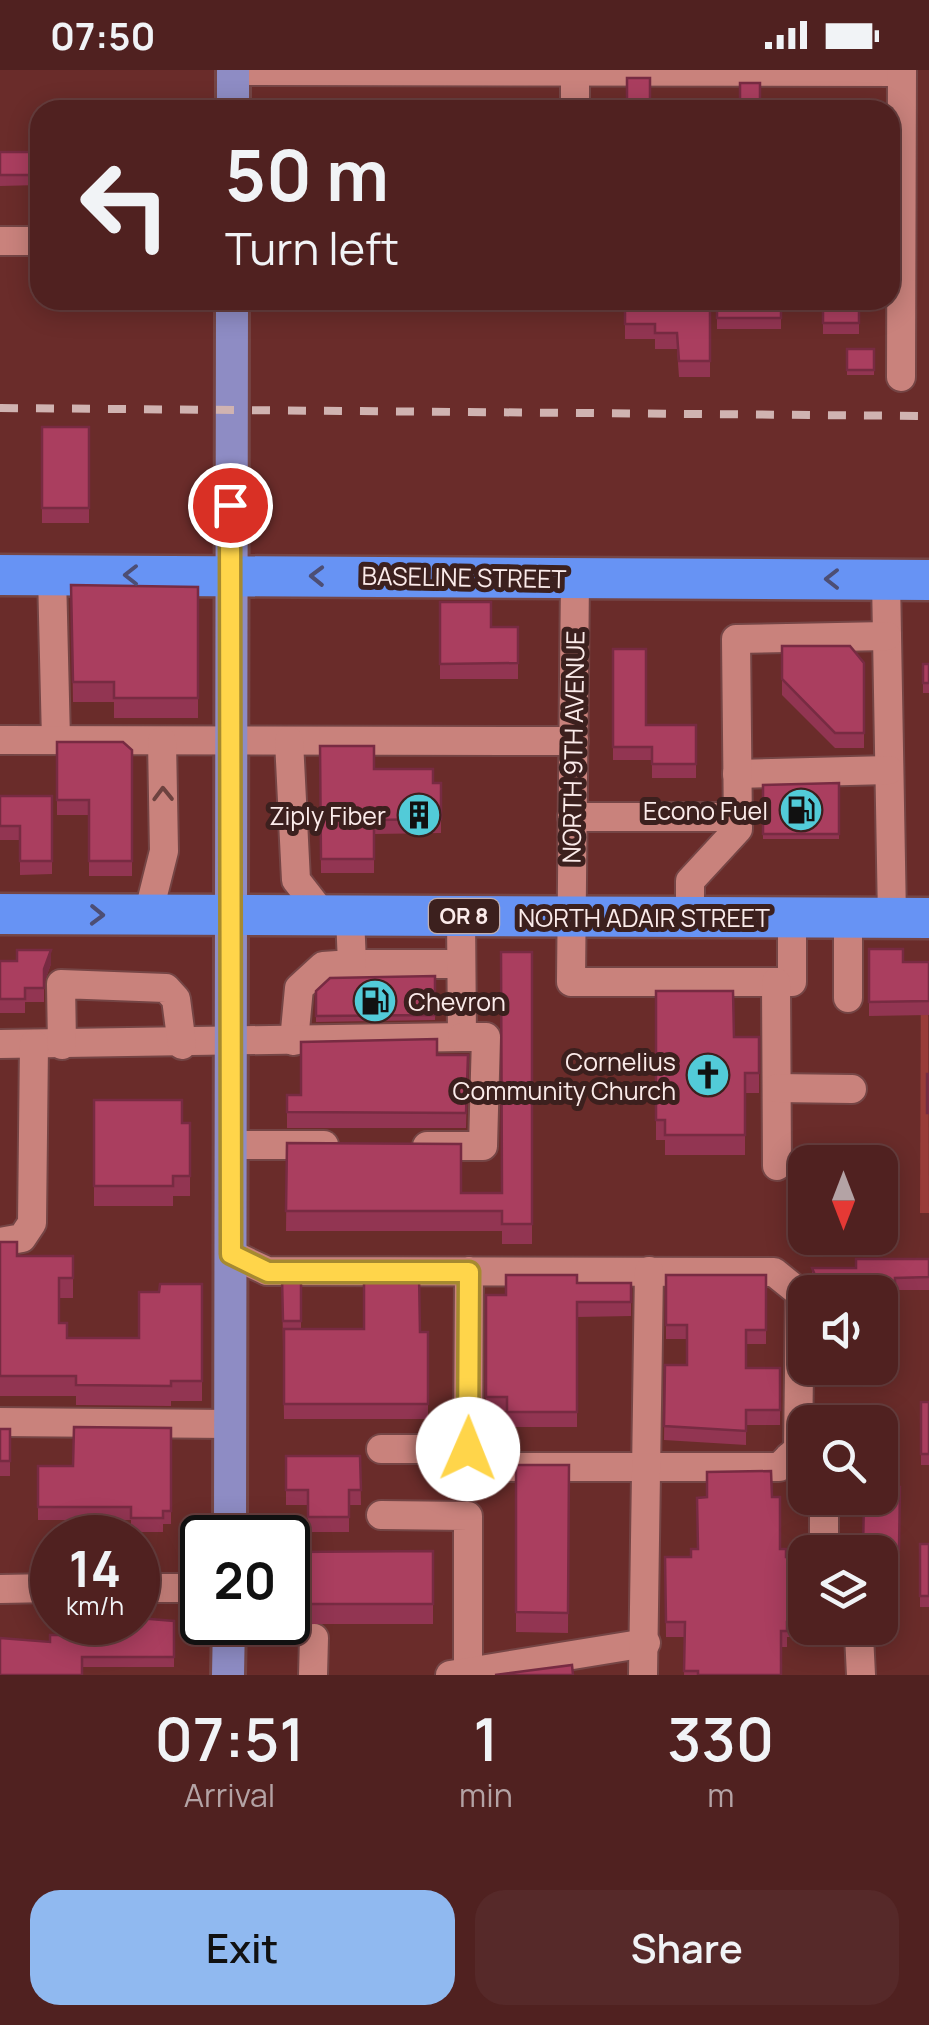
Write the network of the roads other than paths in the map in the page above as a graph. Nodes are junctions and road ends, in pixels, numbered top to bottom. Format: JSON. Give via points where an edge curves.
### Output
{"nodes":[{"id":1,"x":233,"y":71,"type":"edge"},
{"id":2,"x":575,"y":71,"type":"edge"},
{"id":3,"x":902,"y":71,"type":"edge"},
{"id":4,"x":233,"y":100,"type":"edge"},
{"id":5,"x":574,"y":100,"type":"edge"},
{"id":6,"x":900,"y":121,"type":"edge"},
{"id":7,"x":0,"y":241,"type":"edge"},
{"id":8,"x":30,"y":241,"type":"edge"},
{"id":9,"x":929,"y":246,"type":"edge"},
{"id":10,"x":900,"y":247,"type":"edge"},
{"id":11,"x":232,"y":310,"type":"edge"},
{"id":12,"x":897,"y":310,"type":"edge"},
{"id":13,"x":900,"y":377,"type":"dead end"},
{"id":14,"x":229,"y":574,"type":"junction"},
{"id":15,"x":0,"y":575,"type":"edge"},
{"id":16,"x":52,"y":575,"type":"junction"},
{"id":17,"x":576,"y":578,"type":"junction"},
{"id":18,"x":886,"y":579,"type":"junction"},
{"id":19,"x":929,"y":580,"type":"edge"},
{"id":20,"x":887,"y":636,"type":"junction"},
{"id":21,"x":0,"y":740,"type":"edge"},
{"id":22,"x":56,"y":740,"type":"junction"},
{"id":23,"x":162,"y":741,"type":"junction"},
{"id":24,"x":230,"y":741,"type":"junction"},
{"id":25,"x":289,"y":741,"type":"junction"},
{"id":26,"x":574,"y":741,"type":"junction"},
{"id":27,"x":890,"y":770,"type":"junction"},
{"id":28,"x":737,"y":774,"type":"junction"},
{"id":29,"x":572,"y":816,"type":"junction"},
{"id":30,"x":738,"y":817,"type":"junction"},
{"id":31,"x":0,"y":914,"type":"edge"},
{"id":32,"x":148,"y":915,"type":"junction"},
{"id":33,"x":230,"y":916,"type":"junction"},
{"id":34,"x":337,"y":916,"type":"junction"},
{"id":35,"x":461,"y":916,"type":"junction"},
{"id":36,"x":571,"y":916,"type":"junction"},
{"id":37,"x":690,"y":917,"type":"junction"},
{"id":38,"x":792,"y":917,"type":"junction"},
{"id":39,"x":848,"y":917,"type":"junction"},
{"id":40,"x":910,"y":918,"type":"edge"},
{"id":41,"x":352,"y":964,"type":"junction"},
{"id":42,"x":461,"y":964,"type":"junction"},
{"id":43,"x":776,"y":982,"type":"junction"},
{"id":44,"x":848,"y":998,"type":"dead end"},
{"id":45,"x":462,"y":1038,"type":"junction"},
{"id":46,"x":294,"y":1041,"type":"junction"},
{"id":47,"x":230,"y":1042,"type":"junction"},
{"id":48,"x":0,"y":1044,"type":"edge"},
{"id":49,"x":48,"y":1044,"type":"junction"},
{"id":50,"x":182,"y":1044,"type":"junction"},
{"id":51,"x":776,"y":1088,"type":"junction"},
{"id":52,"x":852,"y":1089,"type":"dead end"},
{"id":53,"x":231,"y":1145,"type":"junction"},
{"id":54,"x":344,"y":1146,"type":"edge"},
{"id":55,"x":404,"y":1146,"type":"edge"},
{"id":56,"x":777,"y":1166,"type":"dead end"},
{"id":57,"x":0,"y":1242,"type":"edge"},
{"id":58,"x":231,"y":1254,"type":"junction"},
{"id":59,"x":648,"y":1271,"type":"junction"},
{"id":60,"x":469,"y":1272,"type":"junction"},
{"id":61,"x":799,"y":1405,"type":"edge"},
{"id":62,"x":0,"y":1422,"type":"edge"},
{"id":63,"x":230,"y":1424,"type":"junction"},
{"id":64,"x":380,"y":1449,"type":"dead end"},
{"id":65,"x":468,"y":1449,"type":"junction"},
{"id":66,"x":648,"y":1468,"type":"junction"},
{"id":67,"x":788,"y":1468,"type":"edge"},
{"id":68,"x":230,"y":1515,"type":"edge"},
{"id":69,"x":381,"y":1516,"type":"dead end"},
{"id":70,"x":30,"y":1588,"type":"edge"},
{"id":71,"x":0,"y":1589,"type":"edge"},
{"id":72,"x":314,"y":1638,"type":"dead end"},
{"id":73,"x":646,"y":1643,"type":"junction"},
{"id":74,"x":229,"y":1645,"type":"edge"},
{"id":75,"x":860,"y":1645,"type":"edge"},
{"id":76,"x":458,"y":1674,"type":"edge"},
{"id":77,"x":228,"y":1675,"type":"edge"},
{"id":78,"x":313,"y":1675,"type":"edge"},
{"id":79,"x":643,"y":1675,"type":"edge"},
{"id":80,"x":861,"y":1675,"type":"edge"}],
"edges":[{"from":1,"to":2,"type":"street"},
{"from":1,"to":4,"type":"main road"},
{"from":2,"to":3,"type":"street"},
{"from":2,"to":5,"type":"street"},
{"from":3,"to":6,"type":"street"},
{"from":7,"to":8,"type":"street"},
{"from":9,"to":10,"type":"street"},
{"from":11,"to":14,"type":"main road"},
{"from":12,"to":13,"type":"street"},
{"from":14,"to":16,"type":"highway","name":"BASELINE STREET","one_way":true},
{"from":17,"to":14,"type":"highway","name":"BASELINE STREET","one_way":true},
{"from":14,"to":24,"type":"main road"},
{"from":15,"to":16,"type":"highway","name":"BASELINE STREET"},
{"from":16,"to":22,"type":"street"},
{"from":18,"to":17,"type":"highway","name":"BASELINE STREET","one_way":true},
{"from":17,"to":26,"type":"street","name":"NORTH 9TH AVENUE"},
{"from":18,"to":19,"type":"highway","name":"BASELINE STREET"},
{"from":18,"to":20,"type":"street"},
{"from":20,"to":27,"type":"street"},
{"from":20,"to":28,"type":"street","via":[[736,639]]},
{"from":21,"to":22,"type":"street"},
{"from":22,"to":23,"type":"street"},
{"from":23,"to":24,"type":"street"},
{"from":32,"to":23,"type":"street","one_way":true,"via":[[164,850]]},
{"from":24,"to":25,"type":"street"},
{"from":24,"to":33,"type":"main road"},
{"from":25,"to":26,"type":"street"},
{"from":25,"to":34,"type":"street","via":[[296,880]]},
{"from":26,"to":29,"type":"street","name":"NORTH 9TH AVENUE"},
{"from":27,"to":28,"type":"street"},
{"from":27,"to":40,"type":"street"},
{"from":28,"to":30,"type":"street"},
{"from":29,"to":30,"type":"street"},
{"from":29,"to":36,"type":"street","name":"NORTH 9TH AVENUE"},
{"from":30,"to":37,"type":"street","via":[[738,829],[690,881]]},
{"from":31,"to":32,"type":"highway","name":"NORTH ADAIR STREET","number":"OR 8","one_way":true},
{"from":32,"to":33,"type":"highway","name":"NORTH ADAIR STREET","number":"OR 8"},
{"from":33,"to":34,"type":"highway","name":"NORTH ADAIR STREET","number":"OR 8"},
{"from":33,"to":47,"type":"main road"},
{"from":34,"to":35,"type":"highway","name":"NORTH ADAIR STREET","number":"OR 8"},
{"from":34,"to":41,"type":"street"},
{"from":35,"to":36,"type":"highway","name":"NORTH ADAIR STREET","number":"OR 8"},
{"from":35,"to":42,"type":"street"},
{"from":36,"to":37,"type":"highway","name":"NORTH ADAIR STREET","number":"OR 8"},
{"from":36,"to":43,"type":"street","name":"NORTH 9TH AVENUE","via":[[571,982]]},
{"from":37,"to":38,"type":"highway","name":"NORTH ADAIR STREET","number":"OR 8"},
{"from":38,"to":39,"type":"highway","name":"NORTH ADAIR STREET","number":"OR 8"},
{"from":38,"to":43,"type":"street","via":[[792,982]]},
{"from":39,"to":40,"type":"highway","name":"NORTH ADAIR STREET","number":"OR 8"},
{"from":39,"to":44,"type":"street"},
{"from":41,"to":42,"type":"street"},
{"from":41,"to":46,"type":"street","via":[[323,966],[299,988]]},
{"from":42,"to":45,"type":"street"},
{"from":43,"to":51,"type":"street"},
{"from":45,"to":46,"type":"street"},
{"from":45,"to":55,"type":"street","via":[[486,1038],[484,1146]]},
{"from":46,"to":47,"type":"street"},
{"from":47,"to":50,"type":"street"},
{"from":47,"to":53,"type":"main road"},
{"from":48,"to":49,"type":"street"},
{"from":49,"to":50,"type":"street"},
{"from":49,"to":50,"type":"street","via":[[61,984],[166,988],[176,999]]},
{"from":49,"to":57,"type":"street","via":[[33,1213],[22,1238]]},
{"from":51,"to":52,"type":"street"},
{"from":51,"to":56,"type":"street"},
{"from":53,"to":54,"type":"street"},
{"from":53,"to":58,"type":"main road"},
{"from":58,"to":60,"type":"street","via":[[268,1272]]},
{"from":58,"to":63,"type":"main road"},
{"from":59,"to":60,"type":"street"},
{"from":59,"to":61,"type":"street","via":[[774,1272],[800,1293]]},
{"from":59,"to":66,"type":"street"},
{"from":60,"to":65,"type":"street"},
{"from":62,"to":63,"type":"street"},
{"from":63,"to":68,"type":"main road"},
{"from":64,"to":65,"type":"street"},
{"from":65,"to":66,"type":"street","via":[[475,1467]]},
{"from":66,"to":67,"type":"street"},
{"from":66,"to":73,"type":"street"},
{"from":69,"to":76,"type":"street","via":[[468,1516]]},
{"from":70,"to":71,"type":"street"},
{"from":72,"to":78,"type":"street"},
{"from":73,"to":76,"type":"street"},
{"from":73,"to":79,"type":"street"},
{"from":74,"to":77,"type":"main road"},
{"from":75,"to":80,"type":"street"}]}
